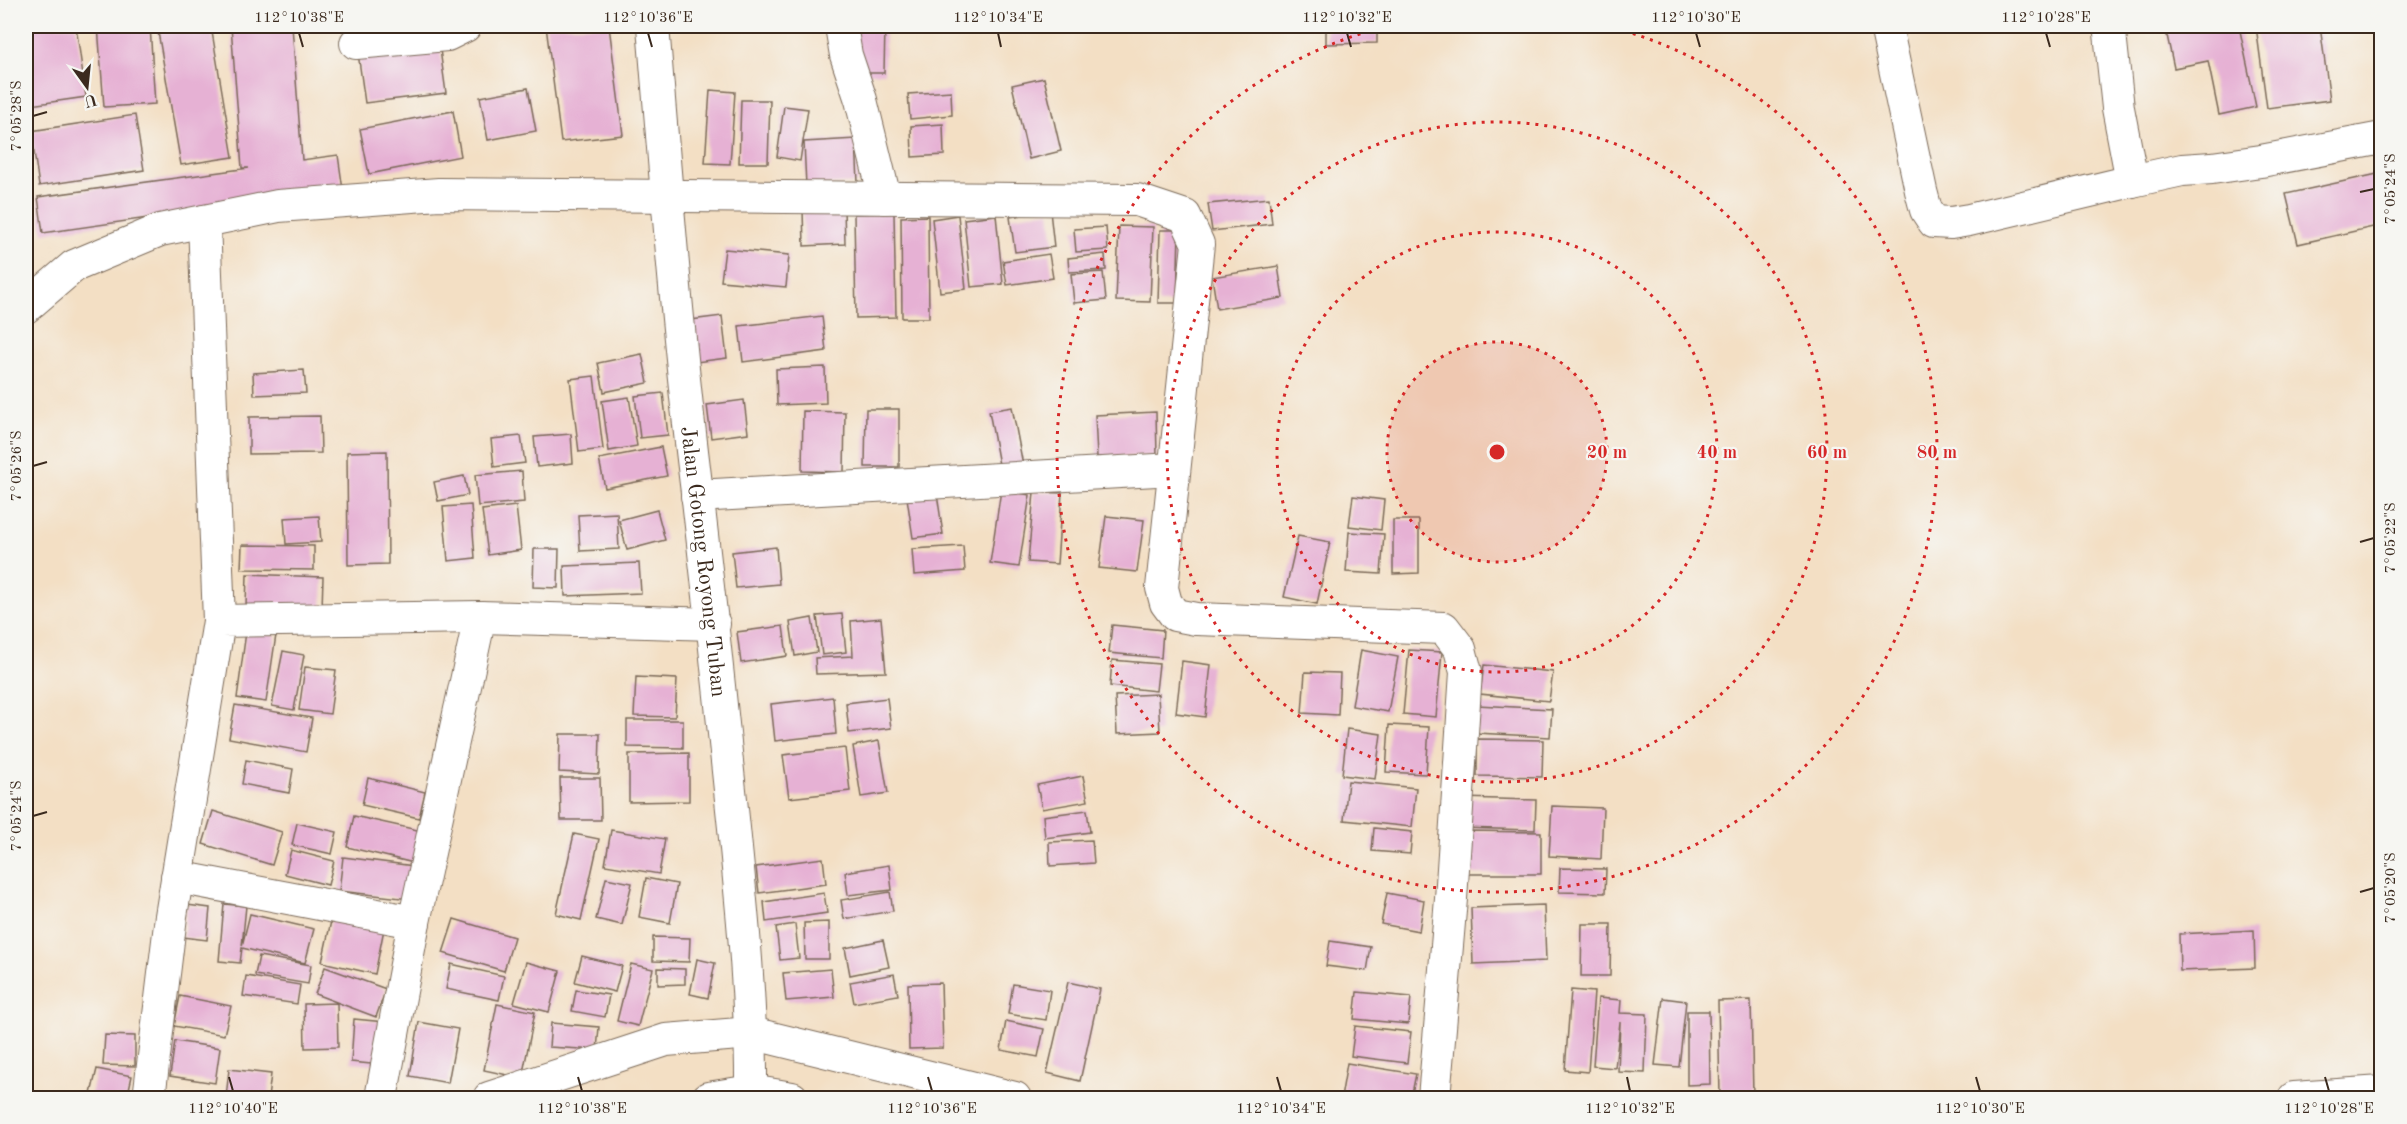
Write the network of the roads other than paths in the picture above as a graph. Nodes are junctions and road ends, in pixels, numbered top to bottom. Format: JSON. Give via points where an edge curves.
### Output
{"nodes":[{"id":1,"x":465,"y":26,"type":"edge"},
{"id":2,"x":653,"y":26,"type":"edge"},
{"id":3,"x":841,"y":26,"type":"edge"},
{"id":4,"x":1886,"y":26,"type":"edge"},
{"id":5,"x":2110,"y":33,"type":"dead end"},
{"id":6,"x":356,"y":44,"type":"dead end"},
{"id":7,"x":2382,"y":138,"type":"edge"},
{"id":8,"x":2132,"y":182,"type":"junction"},
{"id":9,"x":667,"y":196,"type":"junction"},
{"id":10,"x":885,"y":198,"type":"junction"},
{"id":11,"x":204,"y":221,"type":"junction"},
{"id":12,"x":26,"y":307,"type":"edge"},
{"id":13,"x":1174,"y":469,"type":"junction"},
{"id":14,"x":697,"y":496,"type":"junction"},
{"id":15,"x":480,"y":617,"type":"junction"},
{"id":16,"x":219,"y":621,"type":"junction"},
{"id":17,"x":714,"y":624,"type":"junction"},
{"id":18,"x":177,"y":877,"type":"junction"},
{"id":19,"x":414,"y":922,"type":"junction"},
{"id":20,"x":751,"y":1033,"type":"junction"},
{"id":21,"x":2382,"y":1092,"type":"edge"},
{"id":22,"x":751,"y":1095,"type":"edge"},
{"id":23,"x":149,"y":1098,"type":"edge"},
{"id":24,"x":381,"y":1098,"type":"edge"},
{"id":25,"x":489,"y":1098,"type":"edge"},
{"id":26,"x":708,"y":1098,"type":"edge"},
{"id":27,"x":792,"y":1098,"type":"edge"},
{"id":28,"x":1015,"y":1098,"type":"edge"},
{"id":29,"x":1434,"y":1098,"type":"edge"},
{"id":30,"x":2294,"y":1098,"type":"edge"}],
"edges":[{"from":1,"to":6,"type":"street","via":[[447,36]]},
{"from":2,"to":9,"type":"street","name":"Jalan Gotong Royong Tuban"},
{"from":3,"to":10,"type":"street"},
{"from":4,"to":8,"type":"street","via":[[1921,192],[1934,222],[1969,220]]},
{"from":5,"to":8,"type":"street","via":[[2118,108]]},
{"from":7,"to":8,"type":"street","via":[[2261,161],[2182,170]]},
{"from":9,"to":10,"type":"street"},
{"from":9,"to":11,"type":"street","via":[[439,194],[278,206]]},
{"from":9,"to":14,"type":"street","name":"Jalan Gotong Royong Tuban"},
{"from":10,"to":13,"type":"street","via":[[1137,200],[1185,216],[1198,244]]},
{"from":11,"to":12,"type":"street","via":[[160,230],[74,266]]},
{"from":11,"to":16,"type":"street"},
{"from":13,"to":14,"type":"street"},
{"from":13,"to":29,"type":"street","via":[[1162,588],[1166,603],[1176,615],[1196,619],[1444,628],[1460,649],[1466,672]]},
{"from":14,"to":17,"type":"street","name":"Jalan Gotong Royong Tuban"},
{"from":15,"to":16,"type":"street"},
{"from":15,"to":17,"type":"street"},
{"from":15,"to":19,"type":"street"},
{"from":16,"to":18,"type":"street"},
{"from":17,"to":20,"type":"street","name":"Jalan Gotong Royong Tuban"},
{"from":18,"to":19,"type":"street"},
{"from":18,"to":23,"type":"street"},
{"from":19,"to":24,"type":"street"},
{"from":20,"to":22,"type":"street","name":"Jalan Gotong Royong Tuban"},
{"from":20,"to":25,"type":"street","via":[[666,1040]]},
{"from":20,"to":28,"type":"street"},
{"from":21,"to":30,"type":"street"},
{"from":22,"to":26,"type":"street"},
{"from":22,"to":27,"type":"street"}]}
